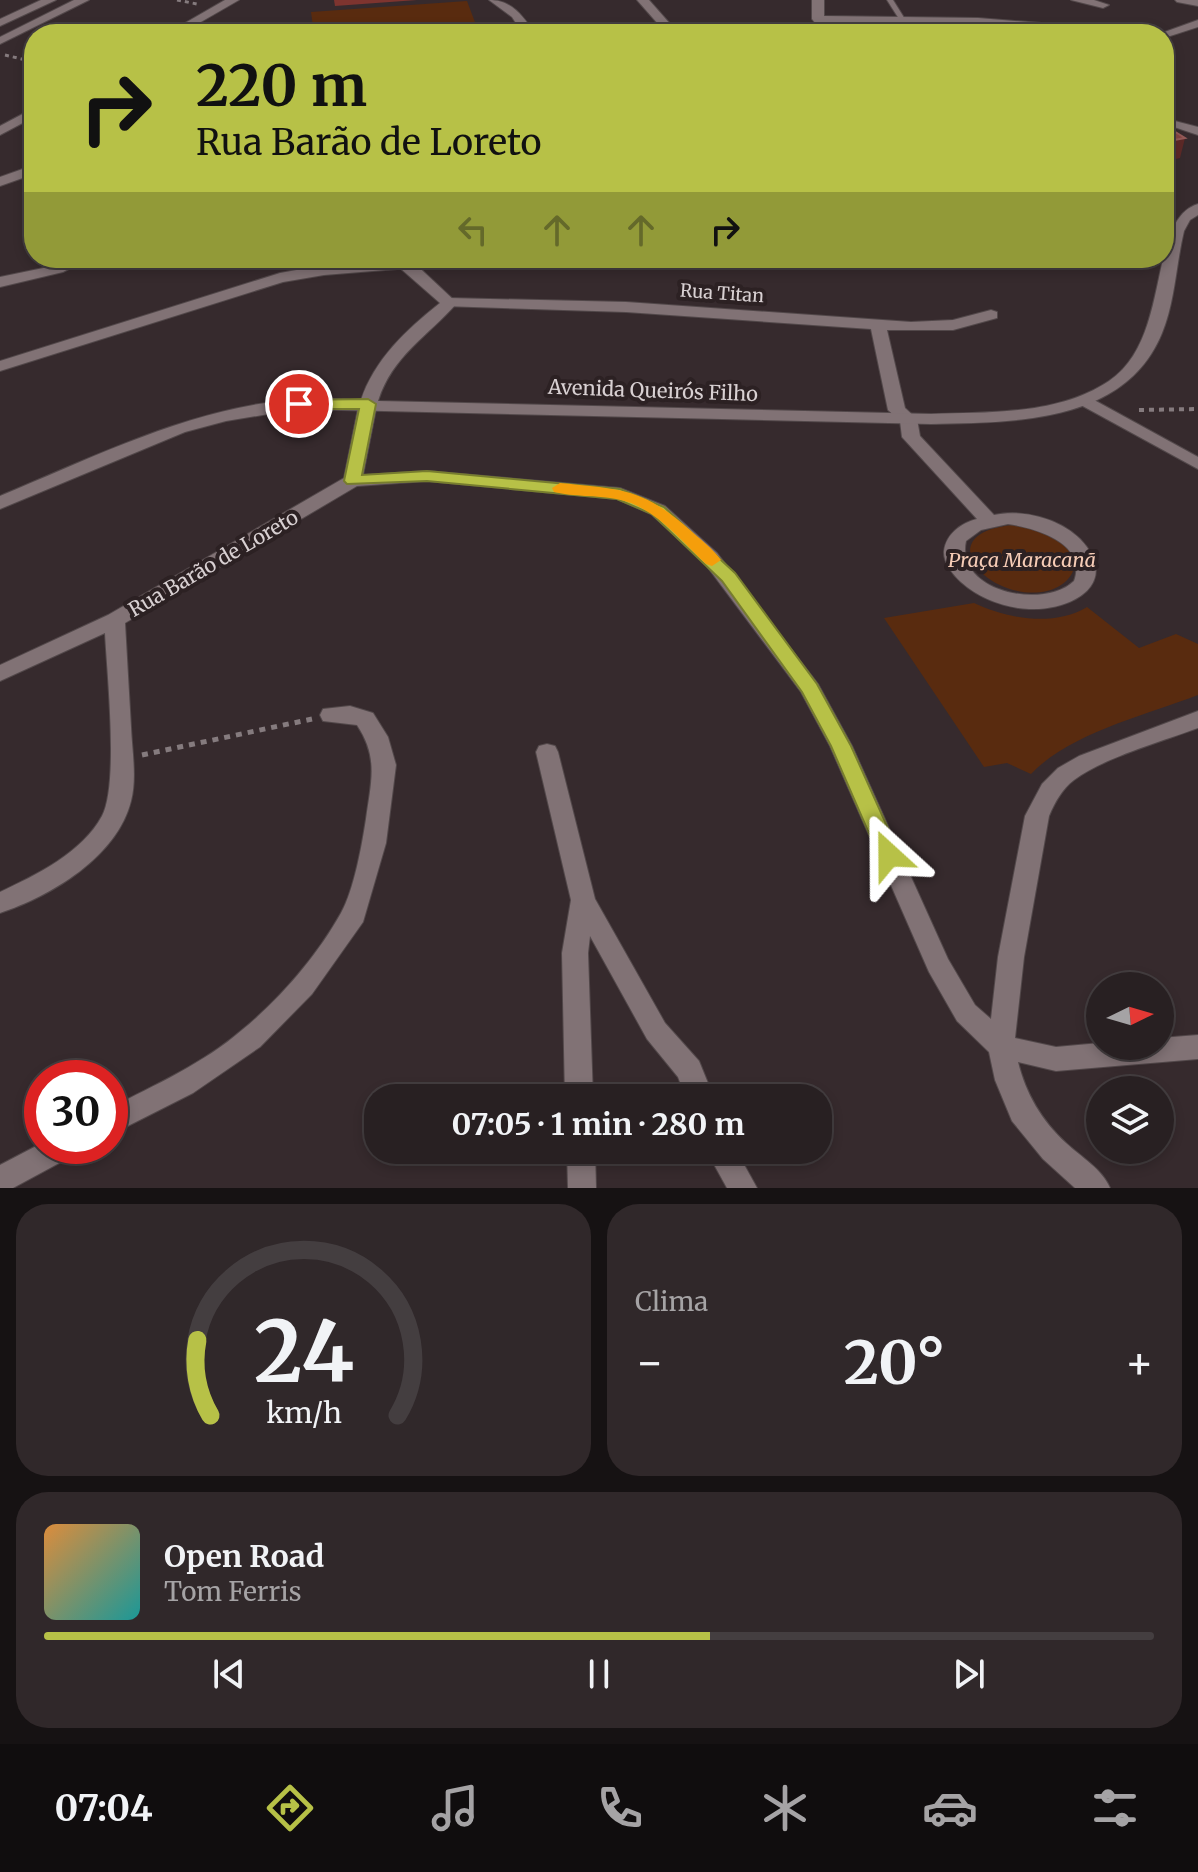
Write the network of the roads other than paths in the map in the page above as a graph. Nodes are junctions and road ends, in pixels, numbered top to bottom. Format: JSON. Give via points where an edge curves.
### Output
{"nodes":[{"id":1,"x":7,"y":0,"type":"edge"},
{"id":2,"x":50,"y":0,"type":"edge"},
{"id":3,"x":83,"y":0,"type":"edge"},
{"id":4,"x":233,"y":0,"type":"edge"},
{"id":5,"x":495,"y":0,"type":"edge"},
{"id":6,"x":643,"y":0,"type":"edge"},
{"id":7,"x":818,"y":0,"type":"edge"},
{"id":8,"x":890,"y":0,"type":"edge"},
{"id":9,"x":1077,"y":0,"type":"edge"},
{"id":10,"x":1181,"y":0,"type":"edge"},
{"id":11,"x":1198,"y":3,"type":"edge"},
{"id":12,"x":1103,"y":5,"type":"dead end"},
{"id":13,"x":0,"y":14,"type":"edge"},
{"id":14,"x":818,"y":19,"type":"junction"},
{"id":15,"x":901,"y":21,"type":"junction"},
{"id":16,"x":1198,"y":23,"type":"edge"},
{"id":17,"x":0,"y":24,"type":"edge"},
{"id":18,"x":35,"y":24,"type":"edge"},
{"id":19,"x":190,"y":24,"type":"edge"},
{"id":20,"x":522,"y":24,"type":"edge"},
{"id":21,"x":664,"y":24,"type":"edge"},
{"id":22,"x":822,"y":24,"type":"edge"},
{"id":23,"x":903,"y":24,"type":"edge"},
{"id":24,"x":1028,"y":24,"type":"edge"},
{"id":25,"x":23,"y":30,"type":"joint"},
{"id":26,"x":1174,"y":31,"type":"edge"},
{"id":27,"x":0,"y":41,"type":"edge"},
{"id":28,"x":24,"y":118,"type":"edge"},
{"id":29,"x":1174,"y":123,"type":"edge"},
{"id":30,"x":0,"y":131,"type":"edge"},
{"id":31,"x":1198,"y":131,"type":"edge"},
{"id":32,"x":24,"y":173,"type":"edge"},
{"id":33,"x":0,"y":182,"type":"edge"},
{"id":34,"x":1198,"y":208,"type":"edge"},
{"id":35,"x":1174,"y":245,"type":"edge"},
{"id":36,"x":60,"y":268,"type":"edge"},
{"id":37,"x":342,"y":268,"type":"edge"},
{"id":38,"x":412,"y":268,"type":"edge"},
{"id":39,"x":1169,"y":268,"type":"edge"},
{"id":40,"x":0,"y":282,"type":"edge"},
{"id":41,"x":449,"y":303,"type":"junction"},
{"id":42,"x":991,"y":315,"type":"dead end"},
{"id":43,"x":878,"y":324,"type":"junction"},
{"id":44,"x":0,"y":366,"type":"edge"},
{"id":45,"x":1085,"y":400,"type":"junction"},
{"id":46,"x":368,"y":404,"type":"junction"},
{"id":47,"x":908,"y":419,"type":"junction"},
{"id":48,"x":1198,"y":464,"type":"edge"},
{"id":49,"x":353,"y":481,"type":"junction"},
{"id":50,"x":0,"y":503,"type":"edge"},
{"id":51,"x":988,"y":520,"type":"junction"},
{"id":52,"x":115,"y":620,"type":"junction"},
{"id":53,"x":0,"y":674,"type":"edge"},
{"id":54,"x":331,"y":715,"type":"road end"},
{"id":55,"x":1198,"y":719,"type":"edge"},
{"id":56,"x":547,"y":752,"type":"dead end"},
{"id":57,"x":583,"y":900,"type":"junction"},
{"id":58,"x":0,"y":903,"type":"edge"},
{"id":59,"x":1001,"y":1046,"type":"junction"},
{"id":60,"x":1198,"y":1047,"type":"edge"},
{"id":61,"x":579,"y":1084,"type":"edge"},
{"id":62,"x":694,"y":1084,"type":"edge"},
{"id":63,"x":128,"y":1113,"type":"edge"},
{"id":64,"x":30,"y":1164,"type":"edge"},
{"id":65,"x":581,"y":1164,"type":"edge"},
{"id":66,"x":728,"y":1164,"type":"edge"},
{"id":67,"x":0,"y":1180,"type":"edge"},
{"id":68,"x":582,"y":1188,"type":"edge"},
{"id":69,"x":743,"y":1188,"type":"edge"},
{"id":70,"x":1096,"y":1188,"type":"edge"}],
"edges":[{"from":1,"to":13,"type":"street"},
{"from":2,"to":17,"type":"street"},
{"from":3,"to":18,"type":"street"},
{"from":4,"to":19,"type":"street"},
{"from":5,"to":20,"type":"street"},
{"from":6,"to":21,"type":"street"},
{"from":7,"to":14,"type":"street"},
{"from":8,"to":15,"type":"lane"},
{"from":9,"to":12,"type":"street"},
{"from":10,"to":11,"type":"street"},
{"from":14,"to":15,"type":"street"},
{"from":14,"to":22,"type":"street"},
{"from":15,"to":23,"type":"lane"},
{"from":15,"to":24,"type":"street"},
{"from":16,"to":26,"type":"street"},
{"from":17,"to":25,"type":"street"},
{"from":25,"to":27,"type":"street"},
{"from":28,"to":30,"type":"street"},
{"from":29,"to":31,"type":"street"},
{"from":32,"to":33,"type":"street"},
{"from":34,"to":35,"type":"street","name":"Avenida Queirós Filho","via":[[1184,218]]},
{"from":36,"to":40,"type":"street"},
{"from":37,"to":44,"type":"street","via":[[280,278]]},
{"from":38,"to":41,"type":"street"},
{"from":39,"to":45,"type":"street","name":"Avenida Queirós Filho","via":[[1157,324],[1145,351],[1123,378]]},
{"from":41,"to":43,"type":"street","name":"Rua Titan","via":[[626,307]]},
{"from":41,"to":46,"type":"street","via":[[391,361]]},
{"from":42,"to":43,"type":"street","name":"Rua Titan","via":[[953,325]]},
{"from":43,"to":47,"type":"street","via":[[897,410]]},
{"from":45,"to":47,"type":"street","name":"Avenida Queirós Filho","via":[[1007,415]]},
{"from":45,"to":48,"type":"street"},
{"from":46,"to":47,"type":"street","name":"Avenida Queirós Filho"},
{"from":46,"to":49,"type":"street"},
{"from":46,"to":50,"type":"street","name":"Avenida Queirós Filho","via":[[299,404],[225,416],[149,438]]},
{"from":47,"to":51,"type":"street","via":[[911,437]]},
{"from":49,"to":52,"type":"street","name":"Rua Barão de Loreto"},
{"from":49,"to":59,"type":"street","via":[[427,476],[620,494],[658,510],[728,577],[810,689],[841,746],[938,964],[966,1013]]},
{"from":51,"to":51,"type":"street","via":[[970,526],[953,548],[958,569],[978,588],[1021,603],[1063,599],[1078,590],[1087,564],[1068,538],[1029,521]]},
{"from":52,"to":53,"type":"street","name":"Rua Barão de Loreto"},
{"from":52,"to":58,"type":"street","via":[[119,803],[88,851]]},
{"from":54,"to":63,"type":"street","via":[[365,719],[385,765],[374,843],[354,915],[303,986],[251,1039]]},
{"from":55,"to":59,"type":"street","via":[[1087,762],[1050,790],[1037,816]]},
{"from":56,"to":57,"type":"street"},
{"from":57,"to":61,"type":"street","via":[[575,953]]},
{"from":57,"to":62,"type":"street","via":[[656,1031]]},
{"from":59,"to":60,"type":"street","via":[[1056,1059]]},
{"from":59,"to":70,"type":"street","via":[[1022,1112],[1053,1150]]},
{"from":64,"to":67,"type":"street"},
{"from":65,"to":68,"type":"street"},
{"from":66,"to":69,"type":"street"}]}
